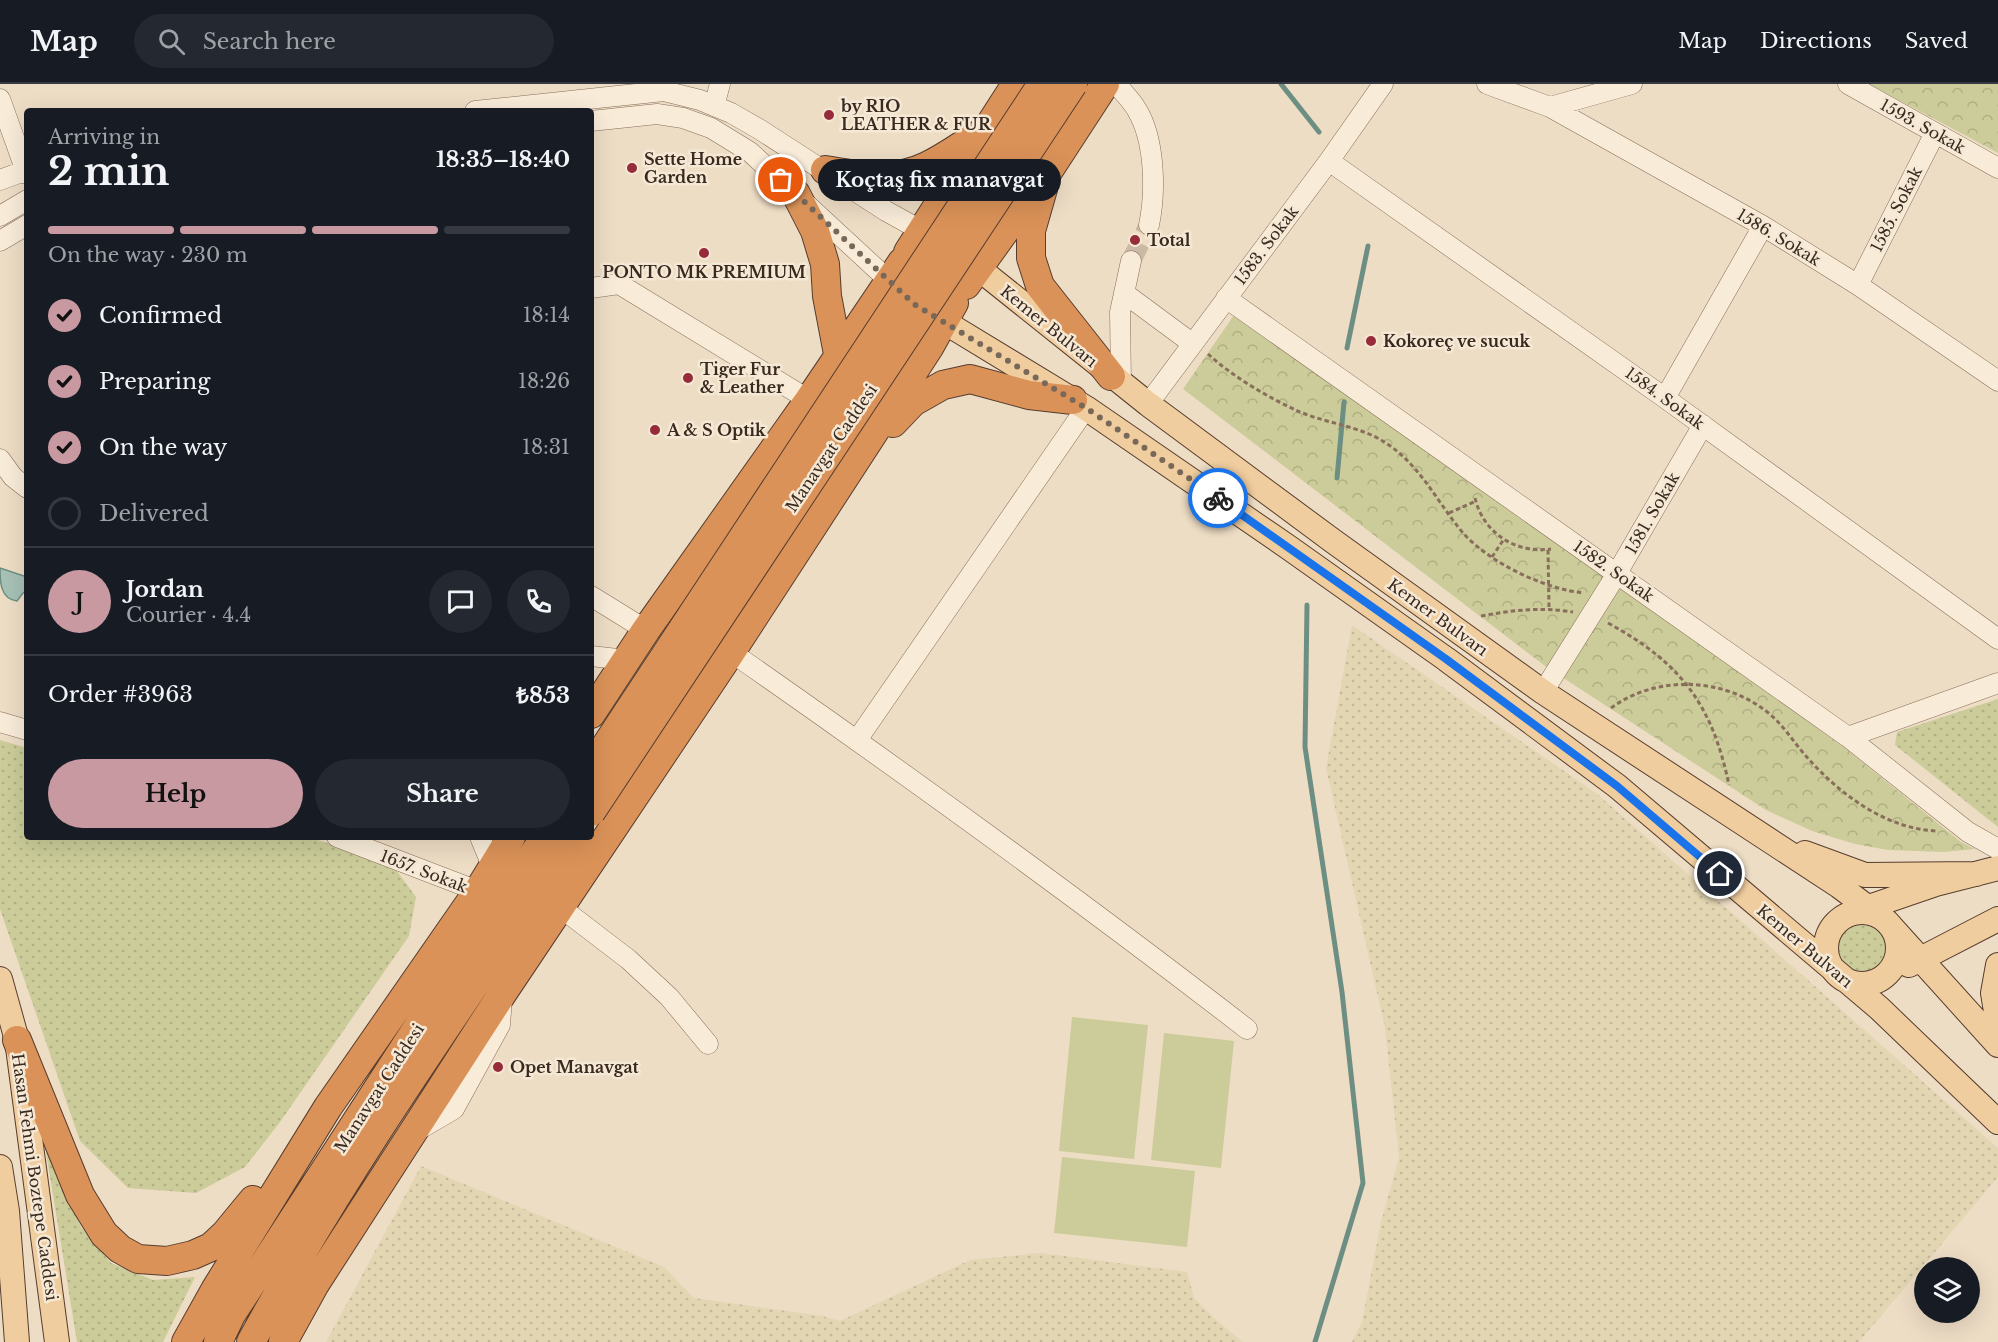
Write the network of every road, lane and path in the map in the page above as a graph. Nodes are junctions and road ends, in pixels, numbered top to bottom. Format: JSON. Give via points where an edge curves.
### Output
{"nodes":[{"id":1,"x":720,"y":84,"type":"edge"},
{"id":2,"x":1016,"y":84,"type":"edge"},
{"id":3,"x":1042,"y":84,"type":"edge"},
{"id":4,"x":1073,"y":84,"type":"edge"},
{"id":5,"x":1105,"y":84,"type":"edge"},
{"id":6,"x":1116,"y":84,"type":"edge"},
{"id":7,"x":1383,"y":84,"type":"edge"},
{"id":8,"x":1488,"y":84,"type":"edge"},
{"id":9,"x":1632,"y":84,"type":"edge"},
{"id":10,"x":1848,"y":84,"type":"edge"},
{"id":11,"x":667,"y":88,"type":"edge"},
{"id":12,"x":0,"y":99,"type":"edge"},
{"id":13,"x":714,"y":106,"type":"junction"},
{"id":14,"x":1550,"y":107,"type":"junction"},
{"id":15,"x":500,"y":108,"type":"edge"},
{"id":16,"x":594,"y":121,"type":"edge"},
{"id":17,"x":987,"y":130,"type":"junction"},
{"id":18,"x":1935,"y":133,"type":"junction"},
{"id":19,"x":1329,"y":161,"type":"junction"},
{"id":20,"x":24,"y":165,"type":"edge"},
{"id":21,"x":1998,"y":168,"type":"edge"},
{"id":22,"x":825,"y":170,"type":"junction"},
{"id":23,"x":1049,"y":170,"type":"junction"},
{"id":24,"x":24,"y":172,"type":"edge"},
{"id":25,"x":0,"y":180,"type":"edge"},
{"id":26,"x":796,"y":194,"type":"junction"},
{"id":27,"x":24,"y":202,"type":"edge"},
{"id":28,"x":0,"y":216,"type":"edge"},
{"id":29,"x":1149,"y":225,"type":"tunnel mouth"},
{"id":30,"x":1763,"y":226,"type":"junction"},
{"id":31,"x":24,"y":227,"type":"edge"},
{"id":32,"x":0,"y":242,"type":"edge"},
{"id":33,"x":1131,"y":261,"type":"tunnel mouth"},
{"id":34,"x":934,"y":276,"type":"junction"},
{"id":35,"x":1858,"y":285,"type":"junction"},
{"id":36,"x":594,"y":288,"type":"edge"},
{"id":37,"x":1124,"y":293,"type":"junction"},
{"id":38,"x":1227,"y":298,"type":"junction"},
{"id":39,"x":1193,"y":344,"type":"junction"},
{"id":40,"x":838,"y":354,"type":"junction"},
{"id":41,"x":1116,"y":380,"type":"junction"},
{"id":42,"x":1998,"y":381,"type":"edge"},
{"id":43,"x":1665,"y":398,"type":"junction"},
{"id":44,"x":809,"y":400,"type":"junction"},
{"id":45,"x":1080,"y":404,"type":"junction"},
{"id":46,"x":1148,"y":405,"type":"junction"},
{"id":47,"x":1333,"y":422,"type":"dead end"},
{"id":48,"x":1703,"y":425,"type":"junction"},
{"id":49,"x":0,"y":459,"type":"edge"},
{"id":50,"x":853,"y":466,"type":"junction"},
{"id":51,"x":24,"y":486,"type":"edge"},
{"id":52,"x":1474,"y":492,"type":"dead end"},
{"id":53,"x":1476,"y":501,"type":"junction"},
{"id":54,"x":1449,"y":513,"type":"junction"},
{"id":55,"x":1504,"y":539,"type":"junction"},
{"id":56,"x":1557,"y":548,"type":"dead end"},
{"id":57,"x":1548,"y":550,"type":"junction"},
{"id":58,"x":1492,"y":557,"type":"junction"},
{"id":59,"x":1618,"y":573,"type":"junction"},
{"id":60,"x":1549,"y":584,"type":"junction"},
{"id":61,"x":1604,"y":595,"type":"junction"},
{"id":62,"x":594,"y":598,"type":"edge"},
{"id":63,"x":1549,"y":608,"type":"junction"},
{"id":64,"x":1591,"y":615,"type":"junction"},
{"id":65,"x":1481,"y":616,"type":"dead end"},
{"id":66,"x":646,"y":630,"type":"junction"},
{"id":67,"x":1998,"y":639,"type":"edge"},
{"id":68,"x":731,"y":652,"type":"junction"},
{"id":69,"x":594,"y":656,"type":"edge"},
{"id":70,"x":626,"y":660,"type":"junction"},
{"id":71,"x":1998,"y":683,"type":"edge"},
{"id":72,"x":1687,"y":684,"type":"junction"},
{"id":73,"x":1543,"y":692,"type":"junction"},
{"id":74,"x":1611,"y":708,"type":"dead end"},
{"id":75,"x":594,"y":709,"type":"edge"},
{"id":76,"x":0,"y":722,"type":"edge"},
{"id":77,"x":24,"y":729,"type":"edge"},
{"id":78,"x":1848,"y":737,"type":"junction"},
{"id":79,"x":857,"y":740,"type":"junction"},
{"id":80,"x":594,"y":763,"type":"edge"},
{"id":81,"x":1729,"y":785,"type":"dead end"},
{"id":82,"x":594,"y":807,"type":"edge"},
{"id":83,"x":1937,"y":831,"type":"dead end"},
{"id":84,"x":1764,"y":837,"type":"junction"},
{"id":85,"x":345,"y":840,"type":"edge"},
{"id":86,"x":481,"y":840,"type":"edge"},
{"id":87,"x":509,"y":840,"type":"edge"},
{"id":88,"x":543,"y":840,"type":"edge"},
{"id":89,"x":573,"y":840,"type":"edge"},
{"id":90,"x":1998,"y":849,"type":"edge"},
{"id":91,"x":492,"y":866,"type":"junction"},
{"id":92,"x":1987,"y":871,"type":"edge"},
{"id":93,"x":478,"y":891,"type":"junction"},
{"id":94,"x":560,"y":908,"type":"junction"},
{"id":95,"x":1868,"y":914,"type":"junction"},
{"id":96,"x":1998,"y":919,"type":"edge"},
{"id":97,"x":1921,"y":958,"type":"junction"},
{"id":98,"x":1998,"y":965,"type":"edge"},
{"id":99,"x":1837,"y":974,"type":"junction"},
{"id":100,"x":0,"y":979,"type":"edge"},
{"id":101,"x":1880,"y":980,"type":"junction"},
{"id":102,"x":1998,"y":1024,"type":"edge"},
{"id":103,"x":1247,"y":1029,"type":"dead end"},
{"id":104,"x":17,"y":1040,"type":"junction"},
{"id":105,"x":708,"y":1044,"type":"dead end"},
{"id":106,"x":1998,"y":1046,"type":"edge"},
{"id":107,"x":328,"y":1107,"type":"junction"},
{"id":108,"x":1998,"y":1122,"type":"edge"},
{"id":109,"x":0,"y":1167,"type":"edge"},
{"id":110,"x":17,"y":1342,"type":"edge"},
{"id":111,"x":57,"y":1342,"type":"edge"},
{"id":112,"x":186,"y":1342,"type":"edge"},
{"id":113,"x":218,"y":1342,"type":"edge"},
{"id":114,"x":251,"y":1342,"type":"edge"},
{"id":115,"x":283,"y":1342,"type":"edge"}],
"edges":[{"from":1,"to":13,"type":"street"},
{"from":2,"to":17,"type":"highway"},
{"from":3,"to":80,"type":"highway","name":"Manavgat Caddesi","bridge":true},
{"from":4,"to":82,"type":"highway","name":"Manavgat Caddesi","bridge":true},
{"from":5,"to":23,"type":"highway"},
{"from":6,"to":29,"type":"street","via":[[1137,110],[1150,142],[1153,206]]},
{"from":7,"to":19,"type":"street","name":"1583. Sokak"},
{"from":8,"to":14,"type":"street","name":"1586. Sokak"},
{"from":9,"to":14,"type":"street"},
{"from":10,"to":18,"type":"street","name":"1593. Sokak"},
{"from":11,"to":13,"type":"street"},
{"from":11,"to":15,"type":"street"},
{"from":12,"to":20,"type":"street"},
{"from":13,"to":22,"type":"street"},
{"from":14,"to":30,"type":"street","name":"1586. Sokak"},
{"from":16,"to":26,"type":"street","via":[[657,114],[711,128],[750,152]]},
{"from":17,"to":22,"type":"highway","via":[[927,166],[902,174],[864,176]]},
{"from":17,"to":34,"type":"highway"},
{"from":18,"to":21,"type":"street","name":"1593. Sokak"},
{"from":18,"to":35,"type":"street","name":"1585. Sokak"},
{"from":19,"to":38,"type":"street","name":"1583. Sokak"},
{"from":19,"to":43,"type":"street","name":"1584. Sokak"},
{"from":22,"to":34,"type":"street","via":[[886,211]]},
{"from":23,"to":34,"type":"highway"},
{"from":23,"to":41,"type":"highway","via":[[1032,231],[1031,258],[1040,286]]},
{"from":24,"to":25,"type":"street"},
{"from":26,"to":34,"type":"street"},
{"from":26,"to":40,"type":"highway","via":[[815,231],[825,264],[826,296]]},
{"from":27,"to":28,"type":"street"},
{"from":30,"to":35,"type":"street","name":"1586. Sokak"},
{"from":30,"to":43,"type":"street"},
{"from":31,"to":32,"type":"street"},
{"from":33,"to":37,"type":"street"},
{"from":34,"to":40,"type":"highway"},
{"from":34,"to":41,"type":"main road","name":"Kemer Bulvarı"},
{"from":34,"to":45,"type":"main road","name":"Kemer Bulvarı"},
{"from":34,"to":50,"type":"highway"},
{"from":35,"to":42,"type":"street","name":"1586. Sokak"},
{"from":36,"to":44,"type":"street","via":[[619,284]]},
{"from":37,"to":39,"type":"street"},
{"from":37,"to":41,"type":"street"},
{"from":38,"to":39,"type":"street","name":"1583. Sokak"},
{"from":38,"to":59,"type":"street","name":"1582. Sokak"},
{"from":39,"to":46,"type":"street","name":"1583. Sokak"},
{"from":40,"to":44,"type":"highway"},
{"from":41,"to":46,"type":"main road","name":"Kemer Bulvarı"},
{"from":43,"to":48,"type":"street","name":"1584. Sokak"},
{"from":44,"to":66,"type":"highway"},
{"from":45,"to":50,"type":"highway","via":[[970,379],[943,385],[913,402]]},
{"from":45,"to":79,"type":"street"},
{"from":45,"to":99,"type":"main road","name":"Kemer Bulvarı","via":[[1326,573],[1617,786]]},
{"from":46,"to":73,"type":"main road","name":"Kemer Bulvarı"},
{"from":47,"to":54,"type":"path","via":[[1386,443],[1416,468]]},
{"from":48,"to":59,"type":"street","name":"1581. Sokak"},
{"from":48,"to":67,"type":"street","name":"1584. Sokak"},
{"from":49,"to":51,"type":"street"},
{"from":50,"to":68,"type":"highway"},
{"from":52,"to":53,"type":"path"},
{"from":53,"to":54,"type":"path"},
{"from":53,"to":55,"type":"path","via":[[1485,522]]},
{"from":54,"to":58,"type":"path","via":[[1463,533]]},
{"from":55,"to":57,"type":"path","via":[[1518,546]]},
{"from":55,"to":58,"type":"path"},
{"from":56,"to":57,"type":"path"},
{"from":57,"to":60,"type":"path"},
{"from":58,"to":60,"type":"path"},
{"from":59,"to":61,"type":"street","name":"1581. Sokak"},
{"from":59,"to":78,"type":"street","name":"1582. Sokak"},
{"from":60,"to":61,"type":"path"},
{"from":60,"to":63,"type":"path"},
{"from":61,"to":64,"type":"street","name":"1581. Sokak"},
{"from":62,"to":66,"type":"street"},
{"from":63,"to":64,"type":"path"},
{"from":63,"to":65,"type":"path"},
{"from":64,"to":72,"type":"path","via":[[1632,636]]},
{"from":64,"to":73,"type":"street","name":"1581. Sokak"},
{"from":66,"to":70,"type":"highway"},
{"from":68,"to":79,"type":"street"},
{"from":68,"to":94,"type":"highway"},
{"from":69,"to":70,"type":"street"},
{"from":70,"to":75,"type":"highway"},
{"from":71,"to":78,"type":"street"},
{"from":72,"to":74,"type":"path","via":[[1666,685],[1625,698]]},
{"from":72,"to":81,"type":"path","via":[[1711,725]]},
{"from":72,"to":83,"type":"path","via":[[1737,694],[1765,710],[1824,775],[1864,807],[1917,830]]},
{"from":73,"to":84,"type":"main road","name":"Kemer Bulvarı"},
{"from":76,"to":77,"type":"street"},
{"from":78,"to":90,"type":"street","name":"1582. Sokak","via":[[1968,832]]},
{"from":79,"to":103,"type":"street"},
{"from":84,"to":92,"type":"main road","via":[[1865,875]]},
{"from":84,"to":95,"type":"main road","name":"Kemer Bulvarı"},
{"from":85,"to":93,"type":"street","name":"1657. Sokak"},
{"from":86,"to":91,"type":"street"},
{"from":87,"to":91,"type":"highway"},
{"from":88,"to":113,"type":"highway","name":"Manavgat Caddesi","via":[[418,1025],[231,1315]]},
{"from":89,"to":114,"type":"highway","name":"Manavgat Caddesi","via":[[353,1168]]},
{"from":91,"to":93,"type":"highway"},
{"from":92,"to":95,"type":"main road","via":[[1936,884]]},
{"from":93,"to":107,"type":"highway"},
{"from":94,"to":105,"type":"street","via":[[628,959],[669,997]]},
{"from":94,"to":115,"type":"highway","via":[[315,1284]]},
{"from":95,"to":97,"type":"main road","name":"Kemer Bulvarı"},
{"from":95,"to":99,"type":"main road","via":[[1836,924],[1826,940],[1826,952]]},
{"from":95,"to":101,"type":"main road","via":[[1894,930],[1898,940],[1895,963]]},
{"from":96,"to":97,"type":"main road"},
{"from":97,"to":101,"type":"main road"},
{"from":97,"to":106,"type":"main road","name":"Kemer Bulvarı"},
{"from":98,"to":102,"type":"main road","via":[[1993,993]]},
{"from":99,"to":101,"type":"main road","via":[[1858,984]]},
{"from":99,"to":108,"type":"main road","name":"Kemer Bulvarı","via":[[1879,1008]]},
{"from":100,"to":104,"type":"main road","name":"Hasan Fehmi Boztepe Caddesi"},
{"from":104,"to":107,"type":"highway","via":[[80,1195],[104,1234],[138,1259],[168,1261],[211,1247]]},
{"from":104,"to":111,"type":"main road","name":"Hasan Fehmi Boztepe Caddesi"},
{"from":107,"to":112,"type":"highway"},
{"from":109,"to":110,"type":"main road","name":"Hasan Fehmi Boztepe Caddesi"}]}
